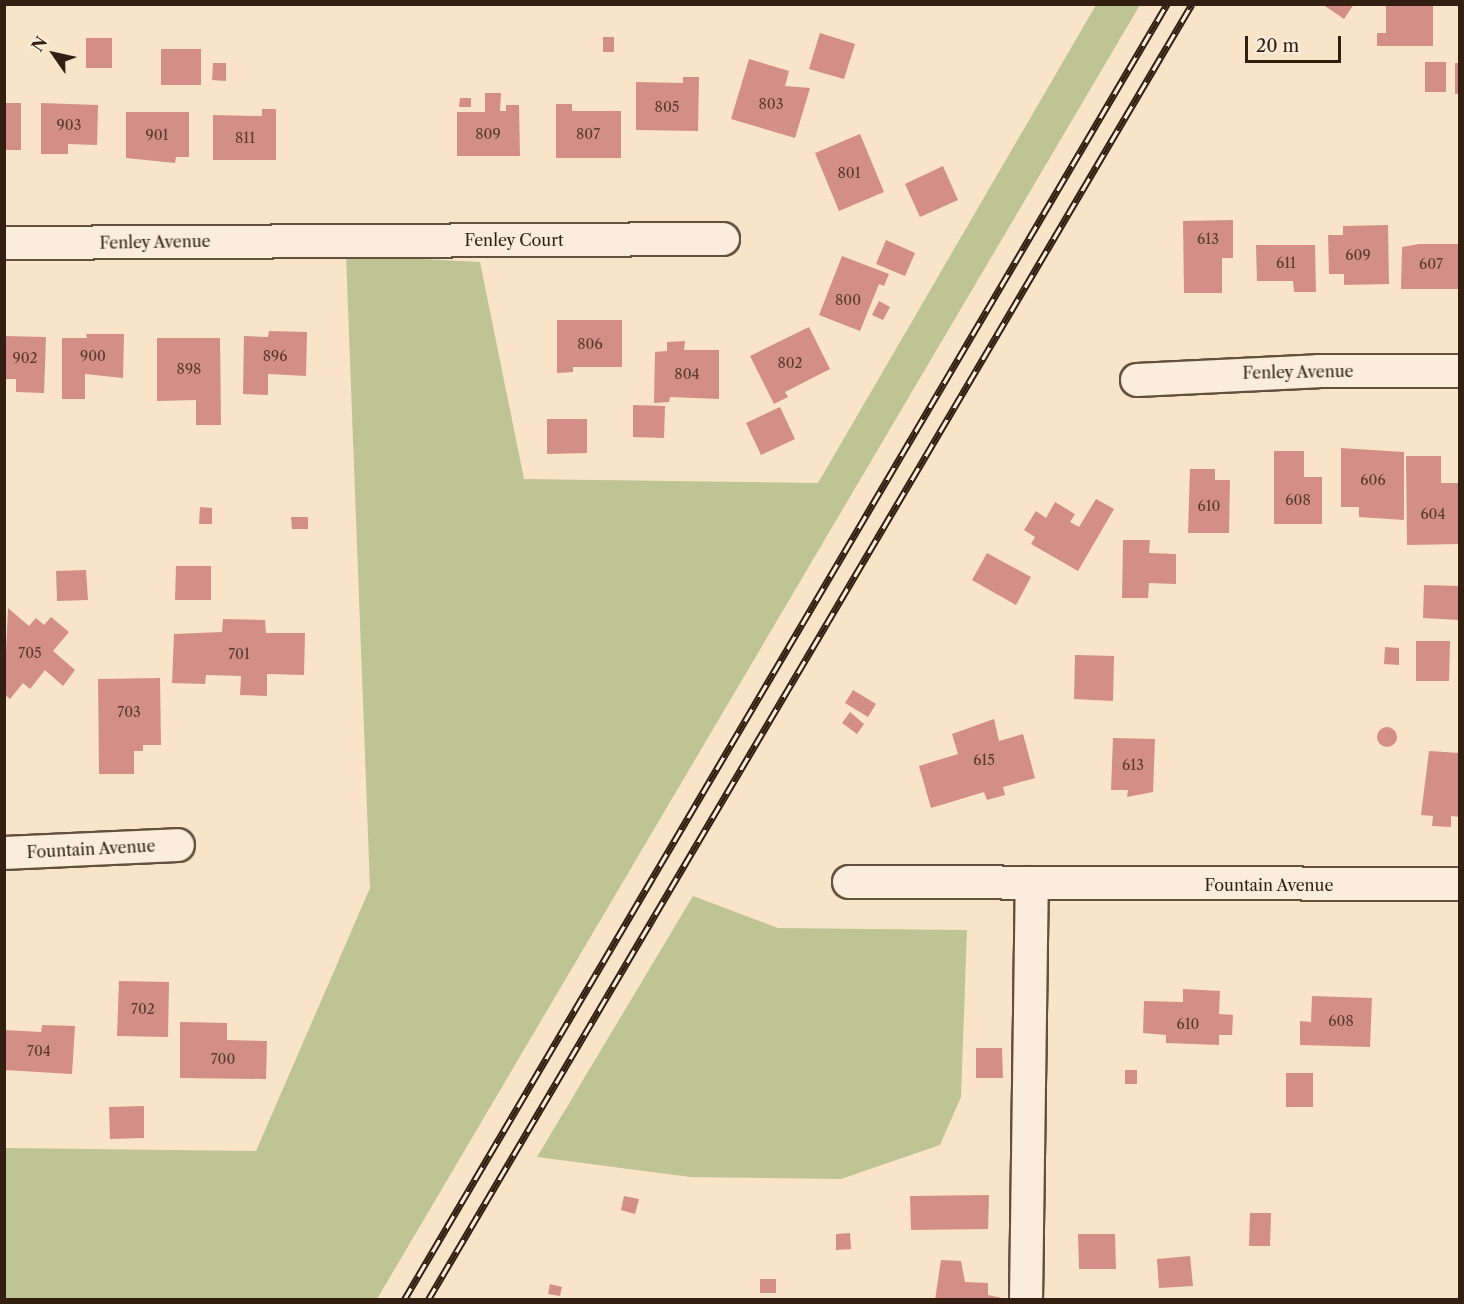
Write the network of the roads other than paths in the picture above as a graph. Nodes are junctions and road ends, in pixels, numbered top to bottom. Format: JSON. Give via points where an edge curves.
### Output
{"nodes":[{"id":1,"x":723,"y":239,"type":"dead end"},
{"id":2,"x":306,"y":240,"type":"joint"},
{"id":3,"x":4,"y":243,"type":"edge"},
{"id":4,"x":1460,"y":371,"type":"edge"},
{"id":5,"x":1137,"y":380,"type":"dead end"},
{"id":6,"x":178,"y":845,"type":"dead end"},
{"id":7,"x":4,"y":853,"type":"edge"},
{"id":8,"x":849,"y":882,"type":"dead end"},
{"id":9,"x":1032,"y":883,"type":"junction"},
{"id":10,"x":1460,"y":884,"type":"edge"},
{"id":11,"x":1026,"y":1299,"type":"edge"}],
"edges":[{"from":1,"to":2,"type":"street","name":"Fenley Court"},
{"from":2,"to":3,"type":"street","name":"Fenley Avenue"},
{"from":4,"to":5,"type":"street","name":"Fenley Avenue","via":[[1306,371]]},
{"from":6,"to":7,"type":"street","name":"Fountain Avenue"},
{"from":8,"to":9,"type":"street","name":"Fountain Avenue"},
{"from":9,"to":10,"type":"street","name":"Fountain Avenue"},
{"from":9,"to":11,"type":"street"}]}
